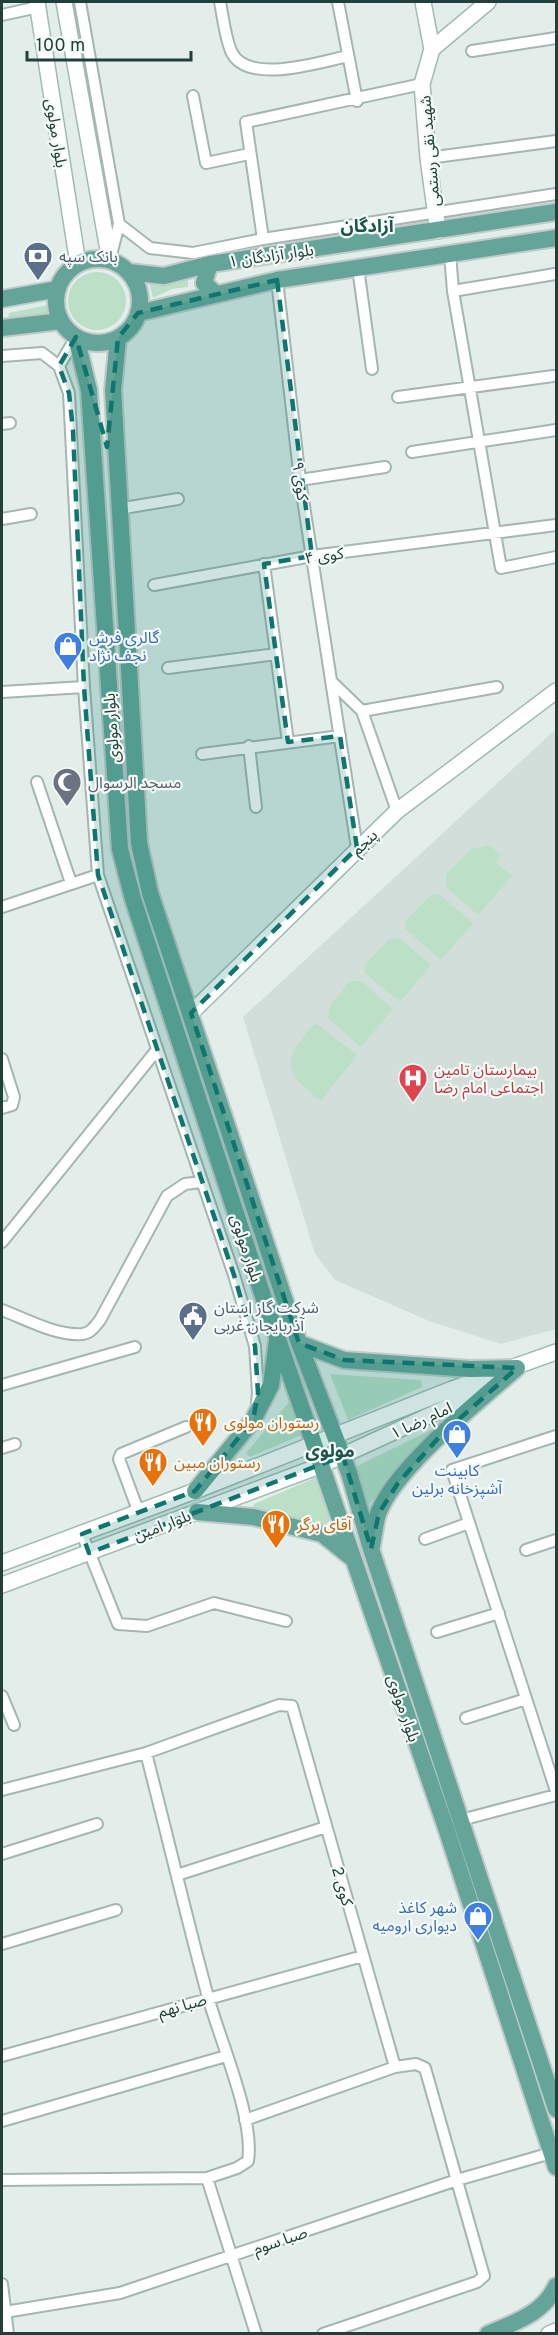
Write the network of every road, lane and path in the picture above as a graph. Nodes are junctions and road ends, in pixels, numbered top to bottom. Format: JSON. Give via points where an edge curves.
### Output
{"nodes":[{"id":1,"x":64,"y":2,"type":"edge"},
{"id":2,"x":80,"y":2,"type":"edge"},
{"id":3,"x":220,"y":2,"type":"edge"},
{"id":4,"x":338,"y":2,"type":"edge"},
{"id":5,"x":423,"y":2,"type":"edge"},
{"id":6,"x":488,"y":2,"type":"edge"},
{"id":7,"x":37,"y":4,"type":"edge"},
{"id":8,"x":2,"y":15,"type":"edge"},
{"id":9,"x":556,"y":38,"type":"edge"},
{"id":10,"x":432,"y":49,"type":"junction"},
{"id":11,"x":471,"y":51,"type":"dead end"},
{"id":12,"x":348,"y":56,"type":"junction"},
{"id":13,"x":422,"y":84,"type":"junction"},
{"id":14,"x":193,"y":96,"type":"dead end"},
{"id":15,"x":357,"y":100,"type":"junction"},
{"id":16,"x":556,"y":141,"type":"edge"},
{"id":17,"x":249,"y":154,"type":"junction"},
{"id":18,"x":428,"y":158,"type":"junction"},
{"id":19,"x":556,"y":194,"type":"edge"},
{"id":20,"x":556,"y":212,"type":"edge"},
{"id":21,"x":435,"y":214,"type":"junction"},
{"id":22,"x":119,"y":224,"type":"junction"},
{"id":23,"x":438,"y":231,"type":"junction"},
{"id":24,"x":556,"y":238,"type":"edge"},
{"id":25,"x":263,"y":239,"type":"junction"},
{"id":26,"x":193,"y":253,"type":"junction"},
{"id":27,"x":450,"y":254,"type":"junction"},
{"id":28,"x":110,"y":261,"type":"junction"},
{"id":29,"x":78,"y":264,"type":"junction"},
{"id":30,"x":210,"y":264,"type":"junction"},
{"id":31,"x":358,"y":268,"type":"junction"},
{"id":32,"x":129,"y":272,"type":"junction"},
{"id":33,"x":555,"y":274,"type":"dead end"},
{"id":34,"x":164,"y":276,"type":"junction"},
{"id":35,"x":277,"y":280,"type":"junction"},
{"id":36,"x":58,"y":289,"type":"junction"},
{"id":37,"x":453,"y":291,"type":"junction"},
{"id":38,"x":214,"y":293,"type":"junction"},
{"id":39,"x":2,"y":299,"type":"edge"},
{"id":40,"x":138,"y":313,"type":"junction"},
{"id":41,"x":61,"y":321,"type":"junction"},
{"id":42,"x":2,"y":328,"type":"edge"},
{"id":43,"x":76,"y":337,"type":"junction"},
{"id":44,"x":118,"y":338,"type":"junction"},
{"id":45,"x":2,"y":356,"type":"edge"},
{"id":46,"x":59,"y":366,"type":"junction"},
{"id":47,"x":372,"y":369,"type":"dead end"},
{"id":48,"x":554,"y":376,"type":"dead end"},
{"id":49,"x":470,"y":388,"type":"junction"},
{"id":50,"x":398,"y":397,"type":"dead end"},
{"id":51,"x":115,"y":411,"type":"junction"},
{"id":52,"x":91,"y":413,"type":"junction"},
{"id":53,"x":556,"y":430,"type":"edge"},
{"id":54,"x":479,"y":441,"type":"junction"},
{"id":55,"x":412,"y":452,"type":"dead end"},
{"id":56,"x":385,"y":467,"type":"dead end"},
{"id":57,"x":300,"y":480,"type":"junction"},
{"id":58,"x":178,"y":500,"type":"dead end"},
{"id":59,"x":118,"y":509,"type":"junction"},
{"id":60,"x":31,"y":514,"type":"dead end"},
{"id":61,"x":2,"y":519,"type":"edge"},
{"id":62,"x":556,"y":525,"type":"edge"},
{"id":63,"x":495,"y":532,"type":"junction"},
{"id":64,"x":312,"y":556,"type":"junction"},
{"id":65,"x":556,"y":557,"type":"edge"},
{"id":66,"x":264,"y":564,"type":"junction"},
{"id":67,"x":154,"y":585,"type":"dead end"},
{"id":68,"x":276,"y":654,"type":"junction"},
{"id":69,"x":168,"y":668,"type":"dead end"},
{"id":70,"x":332,"y":682,"type":"junction"},
{"id":71,"x":84,"y":687,"type":"junction"},
{"id":72,"x":497,"y":687,"type":"dead end"},
{"id":73,"x":556,"y":691,"type":"edge"},
{"id":74,"x":2,"y":692,"type":"edge"},
{"id":75,"x":362,"y":711,"type":"junction"},
{"id":76,"x":340,"y":736,"type":"junction"},
{"id":77,"x":288,"y":742,"type":"junction"},
{"id":78,"x":249,"y":746,"type":"junction"},
{"id":79,"x":202,"y":754,"type":"dead end"},
{"id":80,"x":37,"y":782,"type":"dead end"},
{"id":81,"x":256,"y":807,"type":"dead end"},
{"id":82,"x":397,"y":811,"type":"junction"},
{"id":83,"x":357,"y":848,"type":"junction"},
{"id":84,"x":98,"y":875,"type":"junction"},
{"id":85,"x":71,"y":883,"type":"junction"},
{"id":86,"x":150,"y":893,"type":"junction"},
{"id":87,"x":133,"y":899,"type":"junction"},
{"id":88,"x":2,"y":906,"type":"edge"},
{"id":89,"x":191,"y":1013,"type":"junction"},
{"id":90,"x":156,"y":1051,"type":"junction"},
{"id":91,"x":2,"y":1059,"type":"edge"},
{"id":92,"x":2,"y":1108,"type":"edge"},
{"id":93,"x":201,"y":1182,"type":"junction"},
{"id":94,"x":2,"y":1242,"type":"edge"},
{"id":95,"x":234,"y":1275,"type":"junction"},
{"id":96,"x":260,"y":1287,"type":"junction"},
{"id":97,"x":2,"y":1310,"type":"edge"},
{"id":98,"x":278,"y":1337,"type":"junction"},
{"id":99,"x":299,"y":1343,"type":"junction"},
{"id":100,"x":135,"y":1347,"type":"dead end"},
{"id":101,"x":556,"y":1352,"type":"edge"},
{"id":102,"x":517,"y":1368,"type":"junction"},
{"id":103,"x":2,"y":1384,"type":"edge"},
{"id":104,"x":253,"y":1420,"type":"junction"},
{"id":105,"x":186,"y":1427,"type":"dead end"},
{"id":106,"x":335,"y":1435,"type":"junction"},
{"id":107,"x":556,"y":1436,"type":"edge"},
{"id":108,"x":15,"y":1444,"type":"dead end"},
{"id":109,"x":315,"y":1445,"type":"junction"},
{"id":110,"x":2,"y":1448,"type":"edge"},
{"id":111,"x":343,"y":1456,"type":"junction"},
{"id":112,"x":322,"y":1465,"type":"junction"},
{"id":113,"x":195,"y":1491,"type":"junction"},
{"id":114,"x":197,"y":1512,"type":"junction"},
{"id":115,"x":139,"y":1513,"type":"junction"},
{"id":116,"x":470,"y":1523,"type":"junction"},
{"id":117,"x":82,"y":1534,"type":"junction"},
{"id":118,"x":425,"y":1539,"type":"dead end"},
{"id":119,"x":556,"y":1540,"type":"edge"},
{"id":120,"x":371,"y":1550,"type":"junction"},
{"id":121,"x":526,"y":1550,"type":"dead end"},
{"id":122,"x":89,"y":1553,"type":"junction"},
{"id":123,"x":353,"y":1559,"type":"junction"},
{"id":124,"x":2,"y":1563,"type":"edge"},
{"id":125,"x":2,"y":1585,"type":"edge"},
{"id":126,"x":499,"y":1613,"type":"junction"},
{"id":127,"x":286,"y":1622,"type":"dead end"},
{"id":128,"x":437,"y":1632,"type":"dead end"},
{"id":129,"x":2,"y":1696,"type":"edge"},
{"id":130,"x":526,"y":1699,"type":"junction"},
{"id":131,"x":466,"y":1718,"type":"dead end"},
{"id":132,"x":15,"y":1725,"type":"dead end"},
{"id":133,"x":146,"y":1753,"type":"junction"},
{"id":134,"x":2,"y":1790,"type":"edge"},
{"id":135,"x":556,"y":1793,"type":"edge"},
{"id":136,"x":461,"y":1820,"type":"junction"},
{"id":137,"x":97,"y":1824,"type":"dead end"},
{"id":138,"x":326,"y":1827,"type":"junction"},
{"id":139,"x":2,"y":1854,"type":"edge"},
{"id":140,"x":177,"y":1875,"type":"junction"},
{"id":141,"x":116,"y":1910,"type":"dead end"},
{"id":142,"x":2,"y":1944,"type":"edge"},
{"id":143,"x":363,"y":1956,"type":"junction"},
{"id":144,"x":208,"y":1998,"type":"junction"},
{"id":145,"x":2,"y":2056,"type":"edge"},
{"id":146,"x":226,"y":2056,"type":"junction"},
{"id":147,"x":395,"y":2067,"type":"junction"},
{"id":148,"x":556,"y":2108,"type":"edge"},
{"id":149,"x":245,"y":2120,"type":"junction"},
{"id":150,"x":2,"y":2121,"type":"edge"},
{"id":151,"x":554,"y":2160,"type":"edge"},
{"id":152,"x":207,"y":2178,"type":"junction"},
{"id":153,"x":2,"y":2180,"type":"edge"},
{"id":154,"x":457,"y":2180,"type":"junction"},
{"id":155,"x":230,"y":2256,"type":"junction"},
{"id":156,"x":2,"y":2284,"type":"edge"},
{"id":157,"x":556,"y":2286,"type":"edge"},
{"id":158,"x":5,"y":2312,"type":"junction"},
{"id":159,"x":556,"y":2331,"type":"edge"},
{"id":160,"x":8,"y":2334,"type":"edge"},
{"id":161,"x":256,"y":2334,"type":"edge"},
{"id":162,"x":323,"y":2334,"type":"edge"},
{"id":163,"x":488,"y":2334,"type":"edge"},
{"id":164,"x":549,"y":2334,"type":"edge"}],
"edges":[{"from":1,"to":28,"type":"main road","name":"بلوار مولوی"},
{"from":2,"to":22,"type":"street"},
{"from":3,"to":12,"type":"street","via":[[231,52],[250,68],[273,71]]},
{"from":4,"to":12,"type":"street"},
{"from":5,"to":10,"type":"main road","name":"شهید نقی رستمی"},
{"from":6,"to":10,"type":"main road"},
{"from":7,"to":8,"type":"street"},
{"from":7,"to":29,"type":"main road","name":"بلوار مولوی"},
{"from":9,"to":11,"type":"street"},
{"from":10,"to":13,"type":"main road","name":"شهید نقی رستمی"},
{"from":12,"to":15,"type":"street"},
{"from":13,"to":15,"type":"street"},
{"from":13,"to":18,"type":"main road","name":"شهید نقی رستمی"},
{"from":14,"to":17,"type":"street","via":[[206,163]]},
{"from":15,"to":17,"type":"street","via":[[246,122]]},
{"from":16,"to":18,"type":"street"},
{"from":17,"to":25,"type":"street"},
{"from":18,"to":21,"type":"main road","name":"شهید نقی رستمی"},
{"from":19,"to":21,"type":"street"},
{"from":20,"to":23,"type":"main road","name":"بلوار آزادگان ۱"},
{"from":21,"to":23,"type":"main road","name":"شهید نقی رستمی"},
{"from":21,"to":25,"type":"street"},
{"from":22,"to":26,"type":"street","via":[[150,248]]},
{"from":22,"to":28,"type":"street"},
{"from":23,"to":30,"type":"main road","name":"بلوار آزادگان ۱"},
{"from":24,"to":27,"type":"main road","name":"بلوار آزادگان ۱"},
{"from":25,"to":26,"type":"street"},
{"from":26,"to":34,"type":"street"},
{"from":27,"to":31,"type":"main road","name":"بلوار آزادگان ۱"},
{"from":27,"to":37,"type":"street"},
{"from":28,"to":29,"type":"main road","via":[[99,259]]},
{"from":28,"to":32,"type":"main road"},
{"from":29,"to":36,"type":"main road","via":[[62,279]]},
{"from":30,"to":34,"type":"main road","name":"بلوار آزادگان ۱"},
{"from":30,"to":38,"type":"main road","via":[[204,283]]},
{"from":31,"to":35,"type":"main road","name":"بلوار آزادگان ۱"},
{"from":31,"to":47,"type":"street"},
{"from":32,"to":34,"type":"main road","name":"بلوار آزادگان ۱"},
{"from":32,"to":40,"type":"main road","via":[[139,291]]},
{"from":33,"to":37,"type":"street"},
{"from":35,"to":38,"type":"main road","name":"بلوار آزادگان ۱"},
{"from":35,"to":57,"type":"street","name":"کوی ۹"},
{"from":36,"to":39,"type":"main road"},
{"from":36,"to":41,"type":"main road","via":[[56,300]]},
{"from":37,"to":49,"type":"street"},
{"from":38,"to":40,"type":"main road","name":"بلوار آزادگان ۱"},
{"from":40,"to":44,"type":"main road","via":[[127,332]]},
{"from":41,"to":42,"type":"main road"},
{"from":41,"to":43,"type":"main road"},
{"from":43,"to":44,"type":"main road","via":[[101,343]]},
{"from":43,"to":46,"type":"street"},
{"from":43,"to":52,"type":"main road","name":"بلوار مولوی"},
{"from":44,"to":51,"type":"main road","name":"بلوار مولوی"},
{"from":45,"to":46,"type":"street","via":[[42,353]]},
{"from":46,"to":71,"type":"street","via":[[69,393],[73,430]]},
{"from":48,"to":49,"type":"street"},
{"from":49,"to":50,"type":"street"},
{"from":49,"to":54,"type":"street"},
{"from":51,"to":52,"type":"main road","via":[[102,406]]},
{"from":51,"to":59,"type":"main road","name":"بلوار مولوی"},
{"from":52,"to":87,"type":"main road","name":"بلوار مولوی","via":[[120,849]]},
{"from":53,"to":54,"type":"street"},
{"from":54,"to":55,"type":"street"},
{"from":54,"to":63,"type":"street"},
{"from":56,"to":57,"type":"street"},
{"from":57,"to":64,"type":"street","name":"کوی ۹"},
{"from":58,"to":59,"type":"street"},
{"from":59,"to":86,"type":"main road","name":"بلوار مولوی","via":[[139,843]]},
{"from":60,"to":61,"type":"street"},
{"from":62,"to":63,"type":"street","name":"کوی ۴"},
{"from":63,"to":64,"type":"street","name":"کوی ۴"},
{"from":63,"to":65,"type":"street","via":[[501,568]]},
{"from":64,"to":66,"type":"street","name":"کوی ۴"},
{"from":64,"to":70,"type":"street","name":"کوی ۹"},
{"from":66,"to":67,"type":"street","name":"کوی ۴"},
{"from":66,"to":68,"type":"street"},
{"from":68,"to":69,"type":"street"},
{"from":68,"to":77,"type":"street"},
{"from":70,"to":75,"type":"street"},
{"from":70,"to":76,"type":"street","name":"کوی ۹"},
{"from":71,"to":74,"type":"street"},
{"from":71,"to":84,"type":"street"},
{"from":72,"to":75,"type":"street"},
{"from":73,"to":82,"type":"main road","name":"پنجم"},
{"from":75,"to":82,"type":"street"},
{"from":76,"to":77,"type":"street"},
{"from":76,"to":83,"type":"street","name":"کوی ۹"},
{"from":77,"to":78,"type":"street"},
{"from":78,"to":79,"type":"street"},
{"from":78,"to":81,"type":"street"},
{"from":80,"to":85,"type":"street"},
{"from":82,"to":83,"type":"main road","name":"پنجم"},
{"from":83,"to":89,"type":"main road","name":"پنجم"},
{"from":84,"to":85,"type":"street"},
{"from":84,"to":90,"type":"street"},
{"from":85,"to":88,"type":"street"},
{"from":86,"to":87,"type":"main road"},
{"from":86,"to":89,"type":"main road","name":"بلوار مولوی"},
{"from":87,"to":96,"type":"main road","name":"بلوار مولوی"},
{"from":89,"to":99,"type":"main road","name":"بلوار مولوی"},
{"from":90,"to":93,"type":"street"},
{"from":90,"to":94,"type":"street"},
{"from":91,"to":92,"type":"street","via":[[14,1097],[12,1105]]},
{"from":93,"to":95,"type":"street"},
{"from":93,"to":97,"type":"street","via":[[184,1184],[167,1196],[92,1330],[83,1334],[53,1329]]},
{"from":95,"to":96,"type":"street"},
{"from":95,"to":104,"type":"street","via":[[255,1346],[258,1393]]},
{"from":96,"to":98,"type":"main road","name":"بلوار مولوی"},
{"from":98,"to":104,"type":"main road","via":[[271,1385]]},
{"from":98,"to":109,"type":"main road","name":"بلوار مولوی"},
{"from":99,"to":102,"type":"main road","via":[[344,1360],[470,1369]]},
{"from":99,"to":106,"type":"main road","name":"بلوار مولوی"},
{"from":100,"to":103,"type":"street"},
{"from":101,"to":102,"type":"main road","name":"امام رضا ۱"},
{"from":102,"to":106,"type":"main road","name":"امام رضا ۱"},
{"from":102,"to":111,"type":"main road","name":"امام رضا ۱","via":[[465,1399]]},
{"from":102,"to":120,"type":"main road","via":[[441,1435],[398,1483],[379,1513]]},
{"from":104,"to":113,"type":"main road"},
{"from":105,"to":115,"type":"street","via":[[121,1454],[119,1459]]},
{"from":106,"to":109,"type":"main road","name":"امام رضا ۱"},
{"from":106,"to":111,"type":"main road","name":"بلوار مولوی"},
{"from":107,"to":116,"type":"street","via":[[452,1470]]},
{"from":108,"to":110,"type":"street"},
{"from":109,"to":112,"type":"main road","name":"بلوار مولوی"},
{"from":109,"to":113,"type":"main road","name":"بلوار امین"},
{"from":111,"to":112,"type":"main road","name":"امام رضا ۱"},
{"from":111,"to":120,"type":"main road","name":"بلوار مولوی"},
{"from":112,"to":114,"type":"main road","name":"بلوار امین"},
{"from":112,"to":123,"type":"main road","name":"بلوار مولوی"},
{"from":113,"to":115,"type":"main road","name":"بلوار امین"},
{"from":114,"to":122,"type":"main road","name":"بلوار امین"},
{"from":114,"to":123,"type":"main road","via":[[253,1517],[322,1534]]},
{"from":115,"to":117,"type":"main road","name":"بلوار امین"},
{"from":116,"to":118,"type":"street"},
{"from":116,"to":126,"type":"street"},
{"from":117,"to":122,"type":"street"},
{"from":117,"to":124,"type":"main road","name":"بلوار امین"},
{"from":119,"to":121,"type":"street"},
{"from":120,"to":136,"type":"main road","name":"بلوار مولوی"},
{"from":122,"to":125,"type":"main road","name":"بلوار امین"},
{"from":122,"to":127,"type":"street","via":[[118,1624],[147,1626],[214,1603]]},
{"from":123,"to":151,"type":"main road","name":"بلوار مولوی","via":[[446,1827]]},
{"from":126,"to":128,"type":"street"},
{"from":126,"to":130,"type":"street"},
{"from":129,"to":132,"type":"street"},
{"from":130,"to":131,"type":"street"},
{"from":130,"to":135,"type":"street"},
{"from":133,"to":134,"type":"street"},
{"from":133,"to":138,"type":"street","name":"کوی 2","via":[[279,1706],[292,1706]]},
{"from":133,"to":140,"type":"street"},
{"from":135,"to":136,"type":"street"},
{"from":136,"to":148,"type":"main road","name":"بلوار مولوی"},
{"from":137,"to":139,"type":"street"},
{"from":138,"to":140,"type":"street"},
{"from":138,"to":143,"type":"street","name":"کوی 2"},
{"from":140,"to":144,"type":"street"},
{"from":141,"to":142,"type":"street"},
{"from":143,"to":144,"type":"street","name":"صبا نهم"},
{"from":143,"to":147,"type":"street","name":"کوی 2"},
{"from":144,"to":145,"type":"street","name":"صبا نهم"},
{"from":144,"to":146,"type":"street"},
{"from":146,"to":149,"type":"street"},
{"from":146,"to":150,"type":"street"},
{"from":147,"to":149,"type":"street"},
{"from":147,"to":154,"type":"street","via":[[416,2064],[425,2068]]},
{"from":149,"to":152,"type":"street","via":[[251,2145],[248,2161]]},
{"from":151,"to":154,"type":"street","name":"صبا سوم"},
{"from":152,"to":153,"type":"street"},
{"from":152,"to":155,"type":"street"},
{"from":154,"to":155,"type":"street","name":"صبا سوم"},
{"from":154,"to":162,"type":"street","via":[[484,2276],[477,2282]]},
{"from":155,"to":158,"type":"street","name":"صبا سوم","via":[[120,2293]]},
{"from":155,"to":161,"type":"street"},
{"from":156,"to":158,"type":"street"},
{"from":157,"to":163,"type":"main road","via":[[551,2298],[533,2315]]},
{"from":158,"to":160,"type":"street"},
{"from":159,"to":164,"type":"main road"}]}
